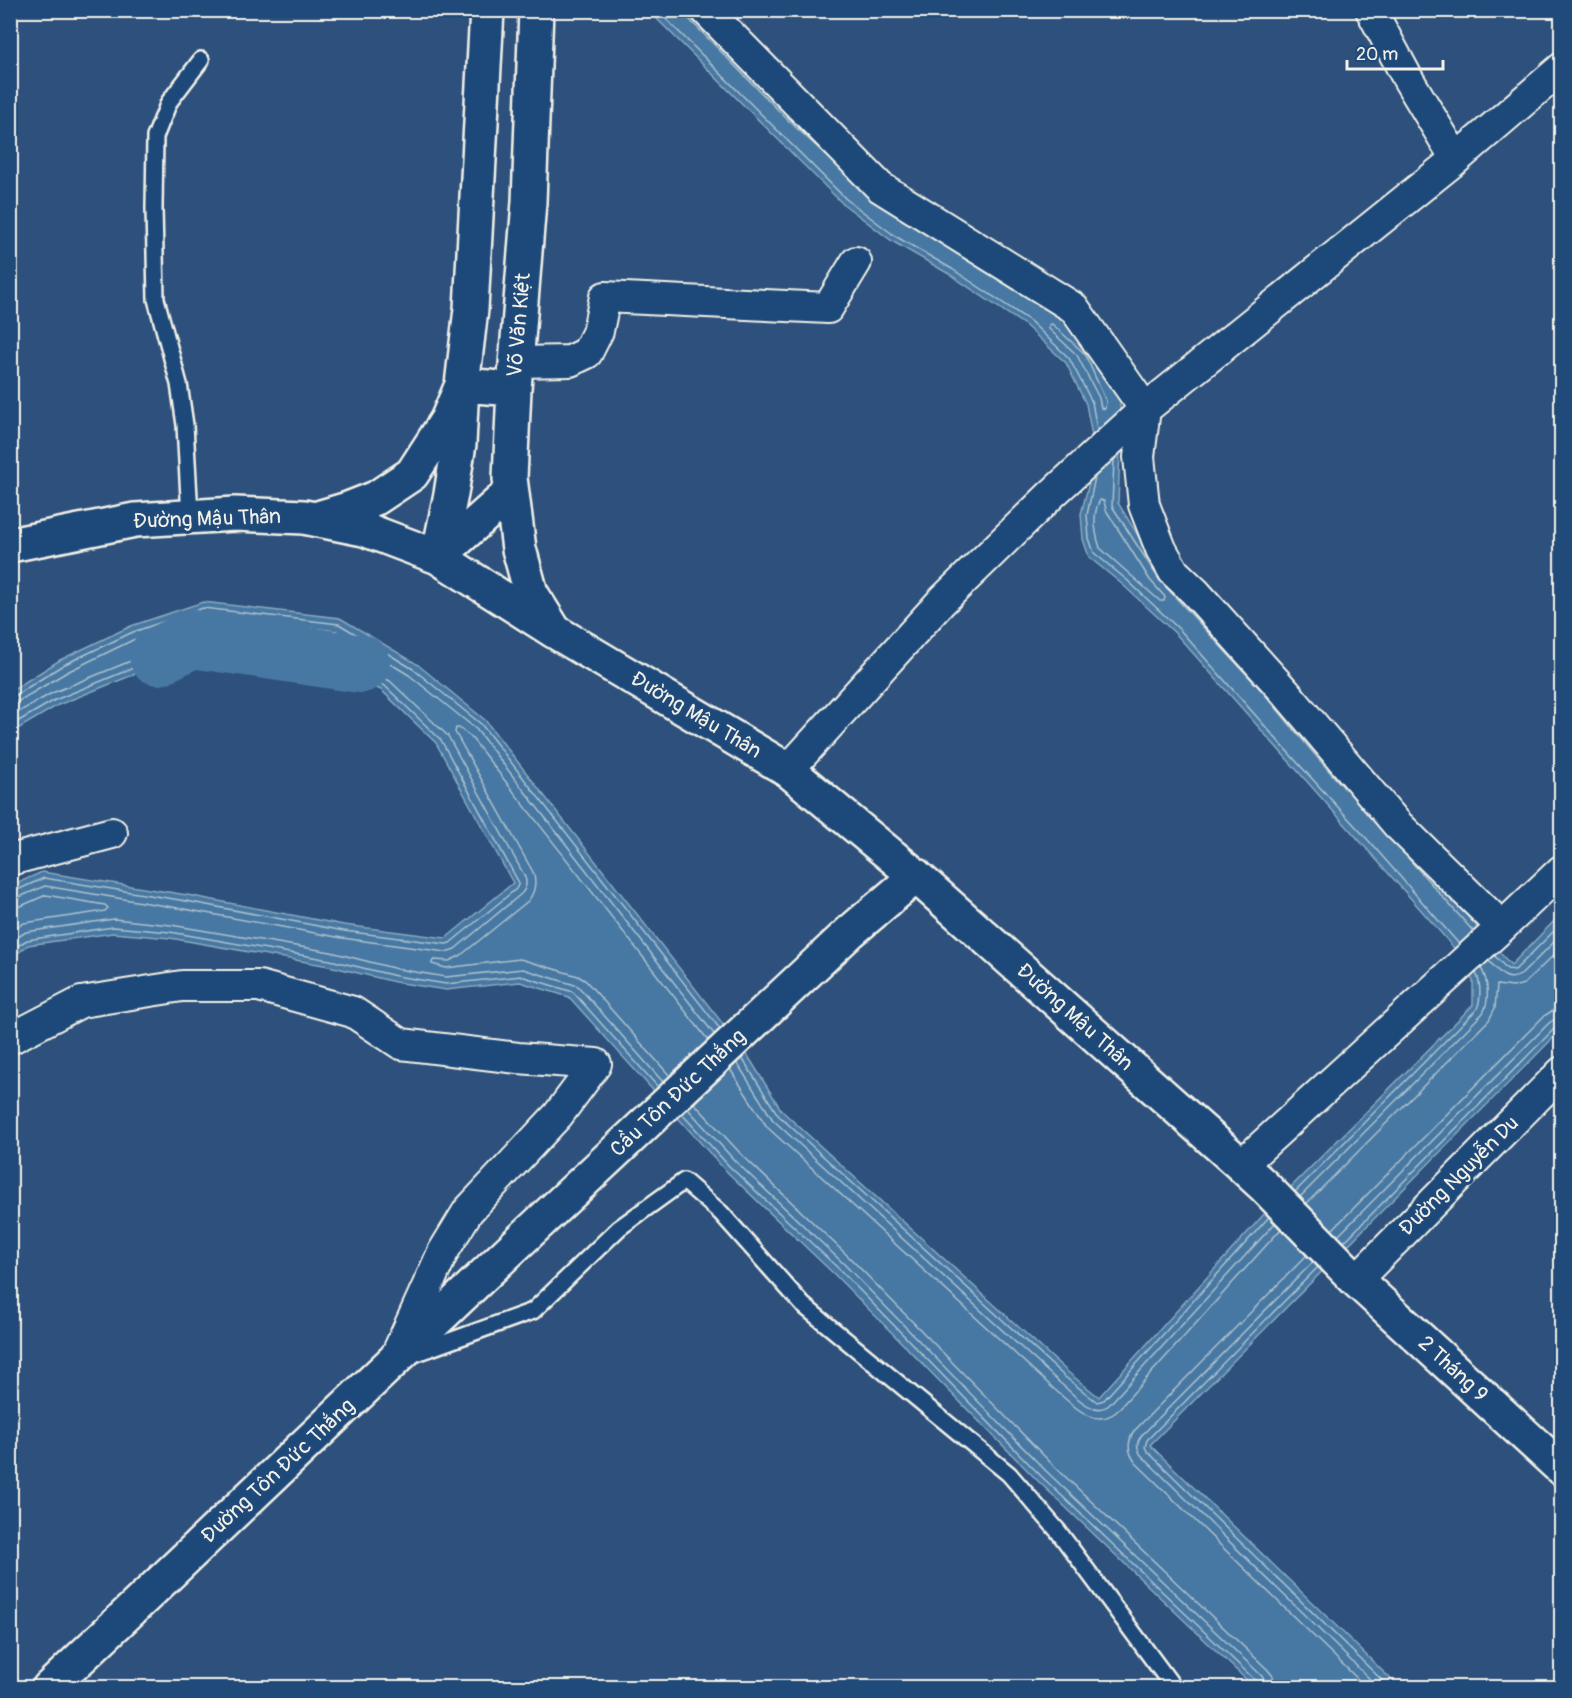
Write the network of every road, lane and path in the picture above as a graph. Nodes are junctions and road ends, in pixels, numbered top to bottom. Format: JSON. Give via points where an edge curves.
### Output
{"nodes":[{"id":1,"x":487,"y":10,"type":"edge"},
{"id":2,"x":536,"y":10,"type":"edge"},
{"id":3,"x":706,"y":10,"type":"edge"},
{"id":4,"x":1371,"y":10,"type":"edge"},
{"id":5,"x":201,"y":60,"type":"dead end"},
{"id":6,"x":1562,"y":68,"type":"edge"},
{"id":7,"x":1456,"y":159,"type":"junction"},
{"id":8,"x":856,"y":262,"type":"dead end"},
{"id":9,"x":515,"y":375,"type":"junction"},
{"id":10,"x":462,"y":385,"type":"junction"},
{"id":11,"x":1138,"y":415,"type":"junction"},
{"id":12,"x":511,"y":492,"type":"junction"},
{"id":13,"x":189,"y":516,"type":"junction"},
{"id":14,"x":314,"y":519,"type":"junction"},
{"id":15,"x":10,"y":545,"type":"edge"},
{"id":16,"x":438,"y":557,"type":"junction"},
{"id":17,"x":554,"y":631,"type":"junction"},
{"id":18,"x":788,"y":770,"type":"junction"},
{"id":19,"x":112,"y":833,"type":"dead end"},
{"id":20,"x":10,"y":860,"type":"edge"},
{"id":21,"x":1562,"y":870,"type":"edge"},
{"id":22,"x":916,"y":876,"type":"junction"},
{"id":23,"x":1502,"y":927,"type":"junction"},
{"id":24,"x":10,"y":1039,"type":"edge"},
{"id":25,"x":1562,"y":1072,"type":"edge"},
{"id":26,"x":1252,"y":1175,"type":"junction"},
{"id":27,"x":506,"y":1254,"type":"joint"},
{"id":28,"x":1350,"y":1274,"type":"junction"},
{"id":29,"x":394,"y":1361,"type":"junction"},
{"id":30,"x":1562,"y":1469,"type":"edge"},
{"id":31,"x":49,"y":1688,"type":"edge"},
{"id":32,"x":1174,"y":1688,"type":"edge"}],
"edges":[{"from":1,"to":10,"type":"main road","via":[[471,309]]},
{"from":2,"to":9,"type":"main road","name":"Võ Văn Kiệt","via":[[529,202]]},
{"from":3,"to":11,"type":"street","via":[[880,187],[1074,308]]},
{"from":4,"to":7,"type":"street"},
{"from":5,"to":13,"type":"lane","via":[[169,102],[155,137],[156,298],[185,425]]},
{"from":6,"to":7,"type":"street"},
{"from":7,"to":11,"type":"street"},
{"from":8,"to":9,"type":"street","via":[[828,308],[604,297],[598,331],[587,353],[570,362]]},
{"from":9,"to":10,"type":"main road"},
{"from":9,"to":12,"type":"main road","name":"Võ Văn Kiệt"},
{"from":10,"to":14,"type":"main road","via":[[447,420],[412,474],[376,498]]},
{"from":10,"to":16,"type":"main road","via":[[459,444]]},
{"from":11,"to":18,"type":"street","via":[[941,602]]},
{"from":11,"to":23,"type":"street","via":[[1144,505],[1174,572],[1286,693],[1397,824]]},
{"from":12,"to":16,"type":"main road"},
{"from":12,"to":17,"type":"main road","name":"Võ Văn Kiệt","via":[[519,549],[531,593]]},
{"from":13,"to":14,"type":"main road","name":"Đường Mậu Thân","via":[[235,514]]},
{"from":13,"to":15,"type":"main road","name":"Đường Mậu Thân","via":[[135,520]]},
{"from":14,"to":16,"type":"main road","name":"Đường Mậu Thân","via":[[364,529]]},
{"from":16,"to":17,"type":"main road","name":"Đường Mậu Thân"},
{"from":17,"to":18,"type":"main road","name":"Đường Mậu Thân"},
{"from":18,"to":22,"type":"main road","name":"Đường Mậu Thân"},
{"from":19,"to":20,"type":"street"},
{"from":21,"to":23,"type":"street"},
{"from":22,"to":26,"type":"main road","name":"Đường Mậu Thân"},
{"from":22,"to":27,"type":"main road","name":"Cầu Tôn Đức Thắng","via":[[850,932]]},
{"from":23,"to":26,"type":"street","via":[[1401,1020]]},
{"from":24,"to":29,"type":"street","via":[[81,1002],[182,986],[259,986],[354,1012],[400,1044],[596,1064],[558,1116],[468,1211],[443,1252]]},
{"from":25,"to":28,"type":"street","name":"Đường Nguyễn Du"},
{"from":26,"to":28,"type":"main road","name":"Đường Mậu Thân"},
{"from":27,"to":29,"type":"main road","name":"Đường Tôn Đức Thắng"},
{"from":28,"to":30,"type":"main road","name":"2 Tháng 9"},
{"from":29,"to":31,"type":"main road","name":"Đường Tôn Đức Thắng"},
{"from":29,"to":32,"type":"lane","via":[[533,1311],[619,1228],[684,1181],[721,1213],[803,1305],[1009,1474],[1058,1531]]}]}
